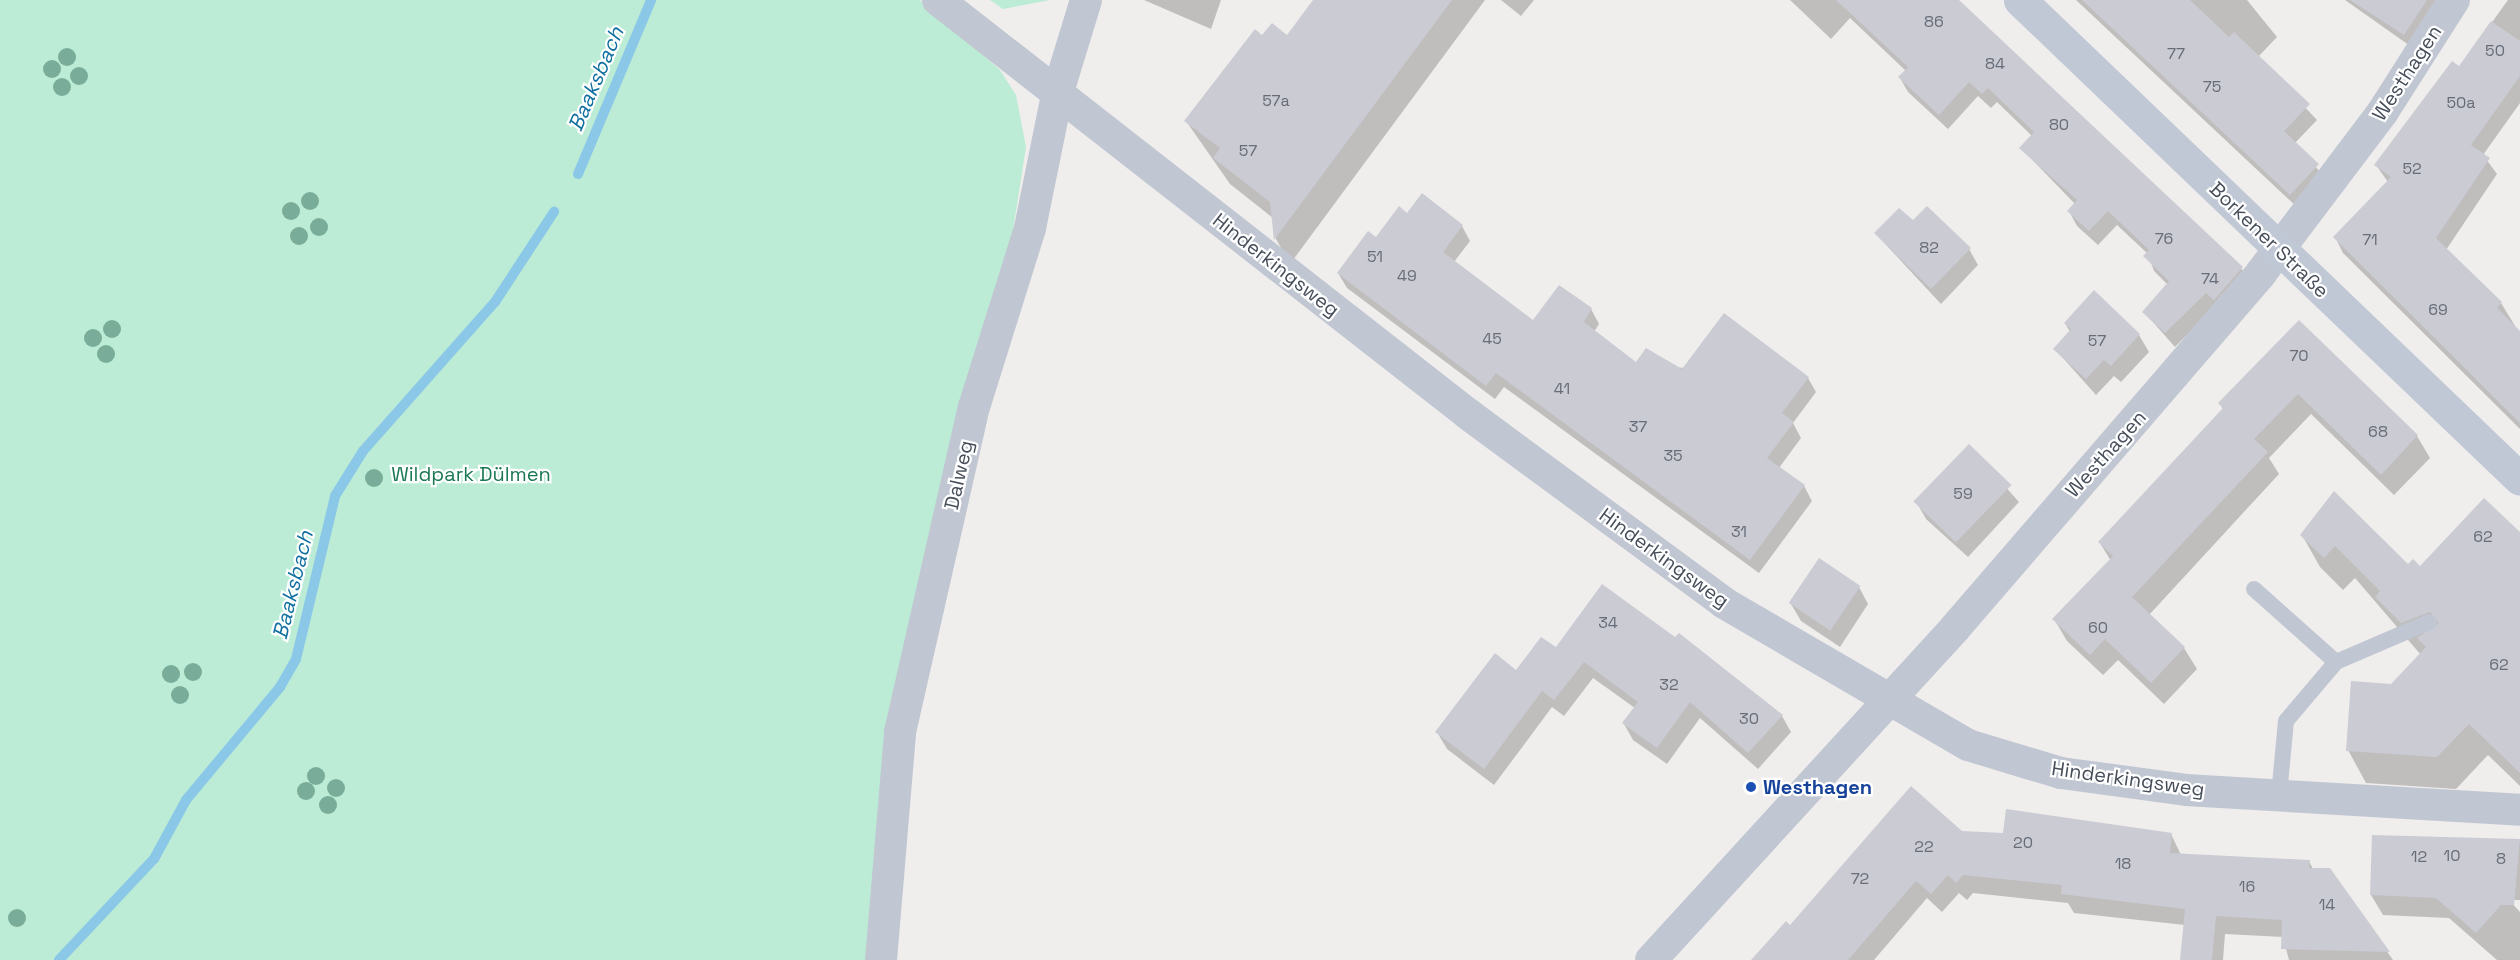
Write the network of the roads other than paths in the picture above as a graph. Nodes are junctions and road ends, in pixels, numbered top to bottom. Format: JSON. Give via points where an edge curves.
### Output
{"nodes":[{"id":1,"x":938,"y":0,"type":"edge"},
{"id":2,"x":1086,"y":0,"type":"edge"},
{"id":3,"x":2020,"y":0,"type":"edge"},
{"id":4,"x":2454,"y":0,"type":"edge"},
{"id":5,"x":1057,"y":95,"type":"junction"},
{"id":6,"x":2280,"y":250,"type":"junction"},
{"id":7,"x":2520,"y":479,"type":"edge"},
{"id":8,"x":2254,"y":590,"type":"dead end"},
{"id":9,"x":2429,"y":621,"type":"dead end"},
{"id":10,"x":2336,"y":662,"type":"junction"},
{"id":11,"x":1887,"y":701,"type":"junction"},
{"id":12,"x":2279,"y":795,"type":"junction"},
{"id":13,"x":2520,"y":810,"type":"edge"},
{"id":14,"x":880,"y":960,"type":"edge"},
{"id":15,"x":1651,"y":960,"type":"edge"}],
"edges":[{"from":1,"to":5,"type":"street","name":"Hinderkingsweg"},
{"from":2,"to":5,"type":"street","name":"Dalweg"},
{"from":3,"to":6,"type":"street","name":"Borkener Straße"},
{"from":4,"to":6,"type":"street","name":"Westhagen","via":[[2382,113]]},
{"from":5,"to":11,"type":"street","name":"Hinderkingsweg","via":[[1468,414],[1724,603]]},
{"from":5,"to":14,"type":"street","name":"Dalweg","via":[[1030,228],[974,408],[900,732]]},
{"from":6,"to":7,"type":"street","name":"Borkener Straße"},
{"from":6,"to":11,"type":"street","name":"Westhagen"},
{"from":8,"to":10,"type":"lane"},
{"from":9,"to":10,"type":"lane"},
{"from":10,"to":12,"type":"lane","via":[[2286,721]]},
{"from":11,"to":12,"type":"street","name":"Hinderkingsweg","via":[[1968,745],[2061,773]]},
{"from":11,"to":15,"type":"street","name":"Westhagen"},
{"from":12,"to":13,"type":"street","name":"Hinderkingsweg"}]}
